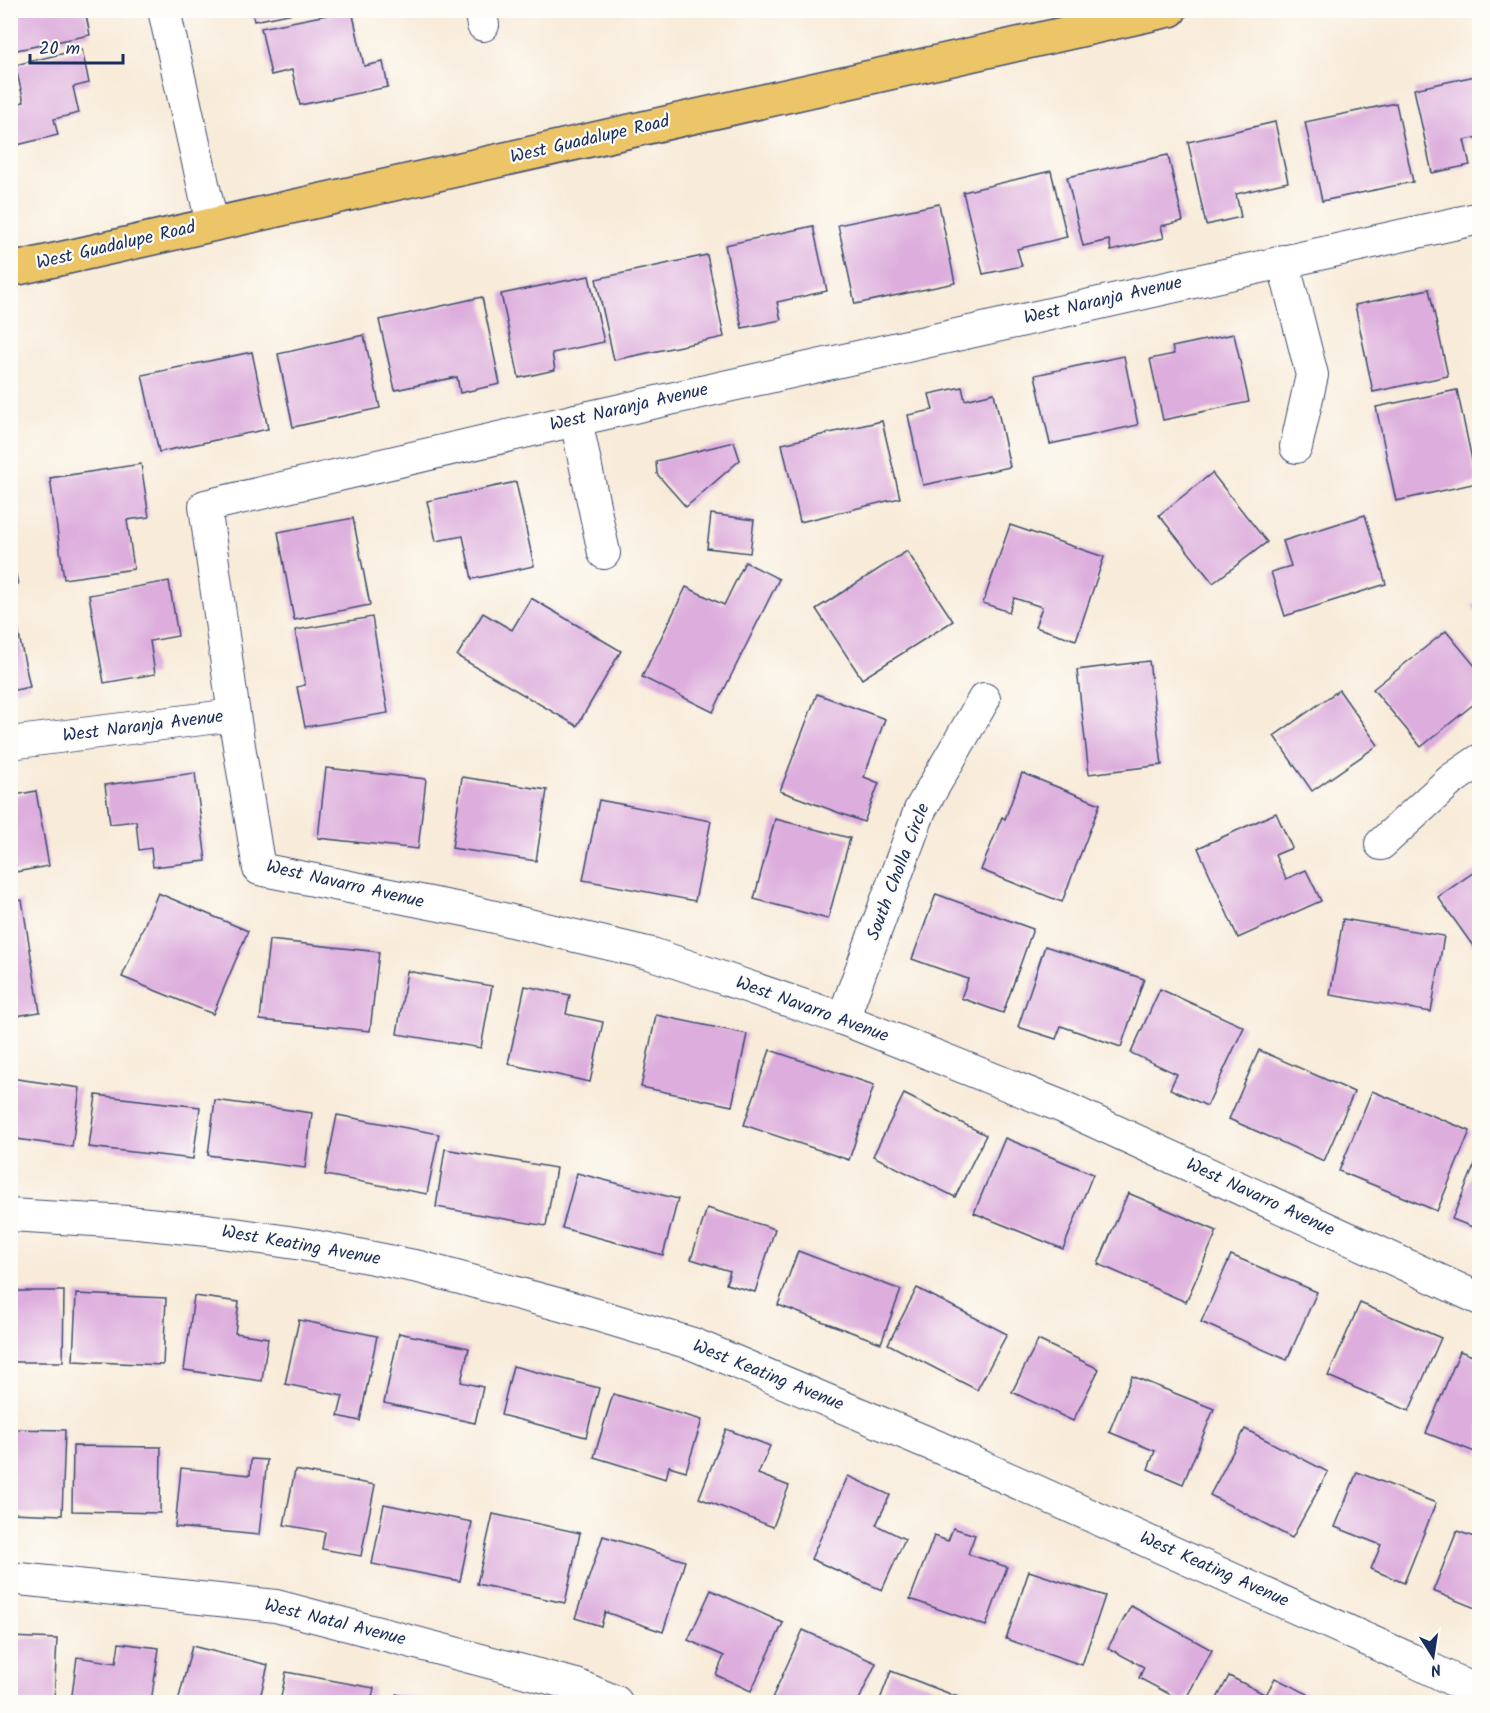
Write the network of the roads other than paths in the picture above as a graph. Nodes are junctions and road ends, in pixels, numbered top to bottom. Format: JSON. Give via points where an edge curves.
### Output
{"nodes":[{"id":1,"x":164,"y":10,"type":"edge"},
{"id":2,"x":1158,"y":12,"type":"edge"},
{"id":3,"x":1479,"y":218,"type":"edge"},
{"id":4,"x":212,"y":224,"type":"junction"},
{"id":5,"x":1283,"y":261,"type":"junction"},
{"id":6,"x":10,"y":270,"type":"edge"},
{"id":7,"x":576,"y":420,"type":"junction"},
{"id":8,"x":1296,"y":447,"type":"dead end"},
{"id":9,"x":604,"y":553,"type":"dead end"},
{"id":10,"x":984,"y":699,"type":"dead end"},
{"id":11,"x":234,"y":715,"type":"junction"},
{"id":12,"x":10,"y":743,"type":"edge"},
{"id":13,"x":1479,"y":760,"type":"edge"},
{"id":14,"x":1381,"y":844,"type":"dead end"},
{"id":15,"x":843,"y":1018,"type":"junction"},
{"id":16,"x":10,"y":1215,"type":"edge"},
{"id":17,"x":1479,"y":1299,"type":"edge"},
{"id":18,"x":10,"y":1578,"type":"edge"},
{"id":19,"x":1479,"y":1693,"type":"edge"},
{"id":20,"x":616,"y":1702,"type":"edge"}],
"edges":[{"from":1,"to":4,"type":"street"},
{"from":2,"to":4,"type":"main road","name":"West Guadalupe Road"},
{"from":3,"to":5,"type":"street","name":"West Naranja Avenue"},
{"from":4,"to":6,"type":"main road","name":"West Guadalupe Road"},
{"from":5,"to":7,"type":"street","name":"West Naranja Avenue"},
{"from":5,"to":8,"type":"street","via":[[1311,375]]},
{"from":7,"to":9,"type":"street"},
{"from":7,"to":11,"type":"street","name":"West Naranja Avenue","via":[[205,507]]},
{"from":10,"to":15,"type":"street","name":"South Cholla Circle","via":[[920,810]]},
{"from":11,"to":12,"type":"street","name":"West Naranja Avenue"},
{"from":11,"to":15,"type":"street","name":"West Navarro Avenue","via":[[259,869],[465,910],[652,954]]},
{"from":13,"to":14,"type":"street","via":[[1451,780]]},
{"from":15,"to":17,"type":"street","name":"West Navarro Avenue","via":[[1063,1107]]},
{"from":16,"to":19,"type":"street","name":"West Keating Avenue","via":[[128,1222],[302,1244],[419,1267],[693,1344],[938,1447]]},
{"from":18,"to":20,"type":"street","name":"West Natal Avenue","via":[[276,1606],[576,1685]]}]}
